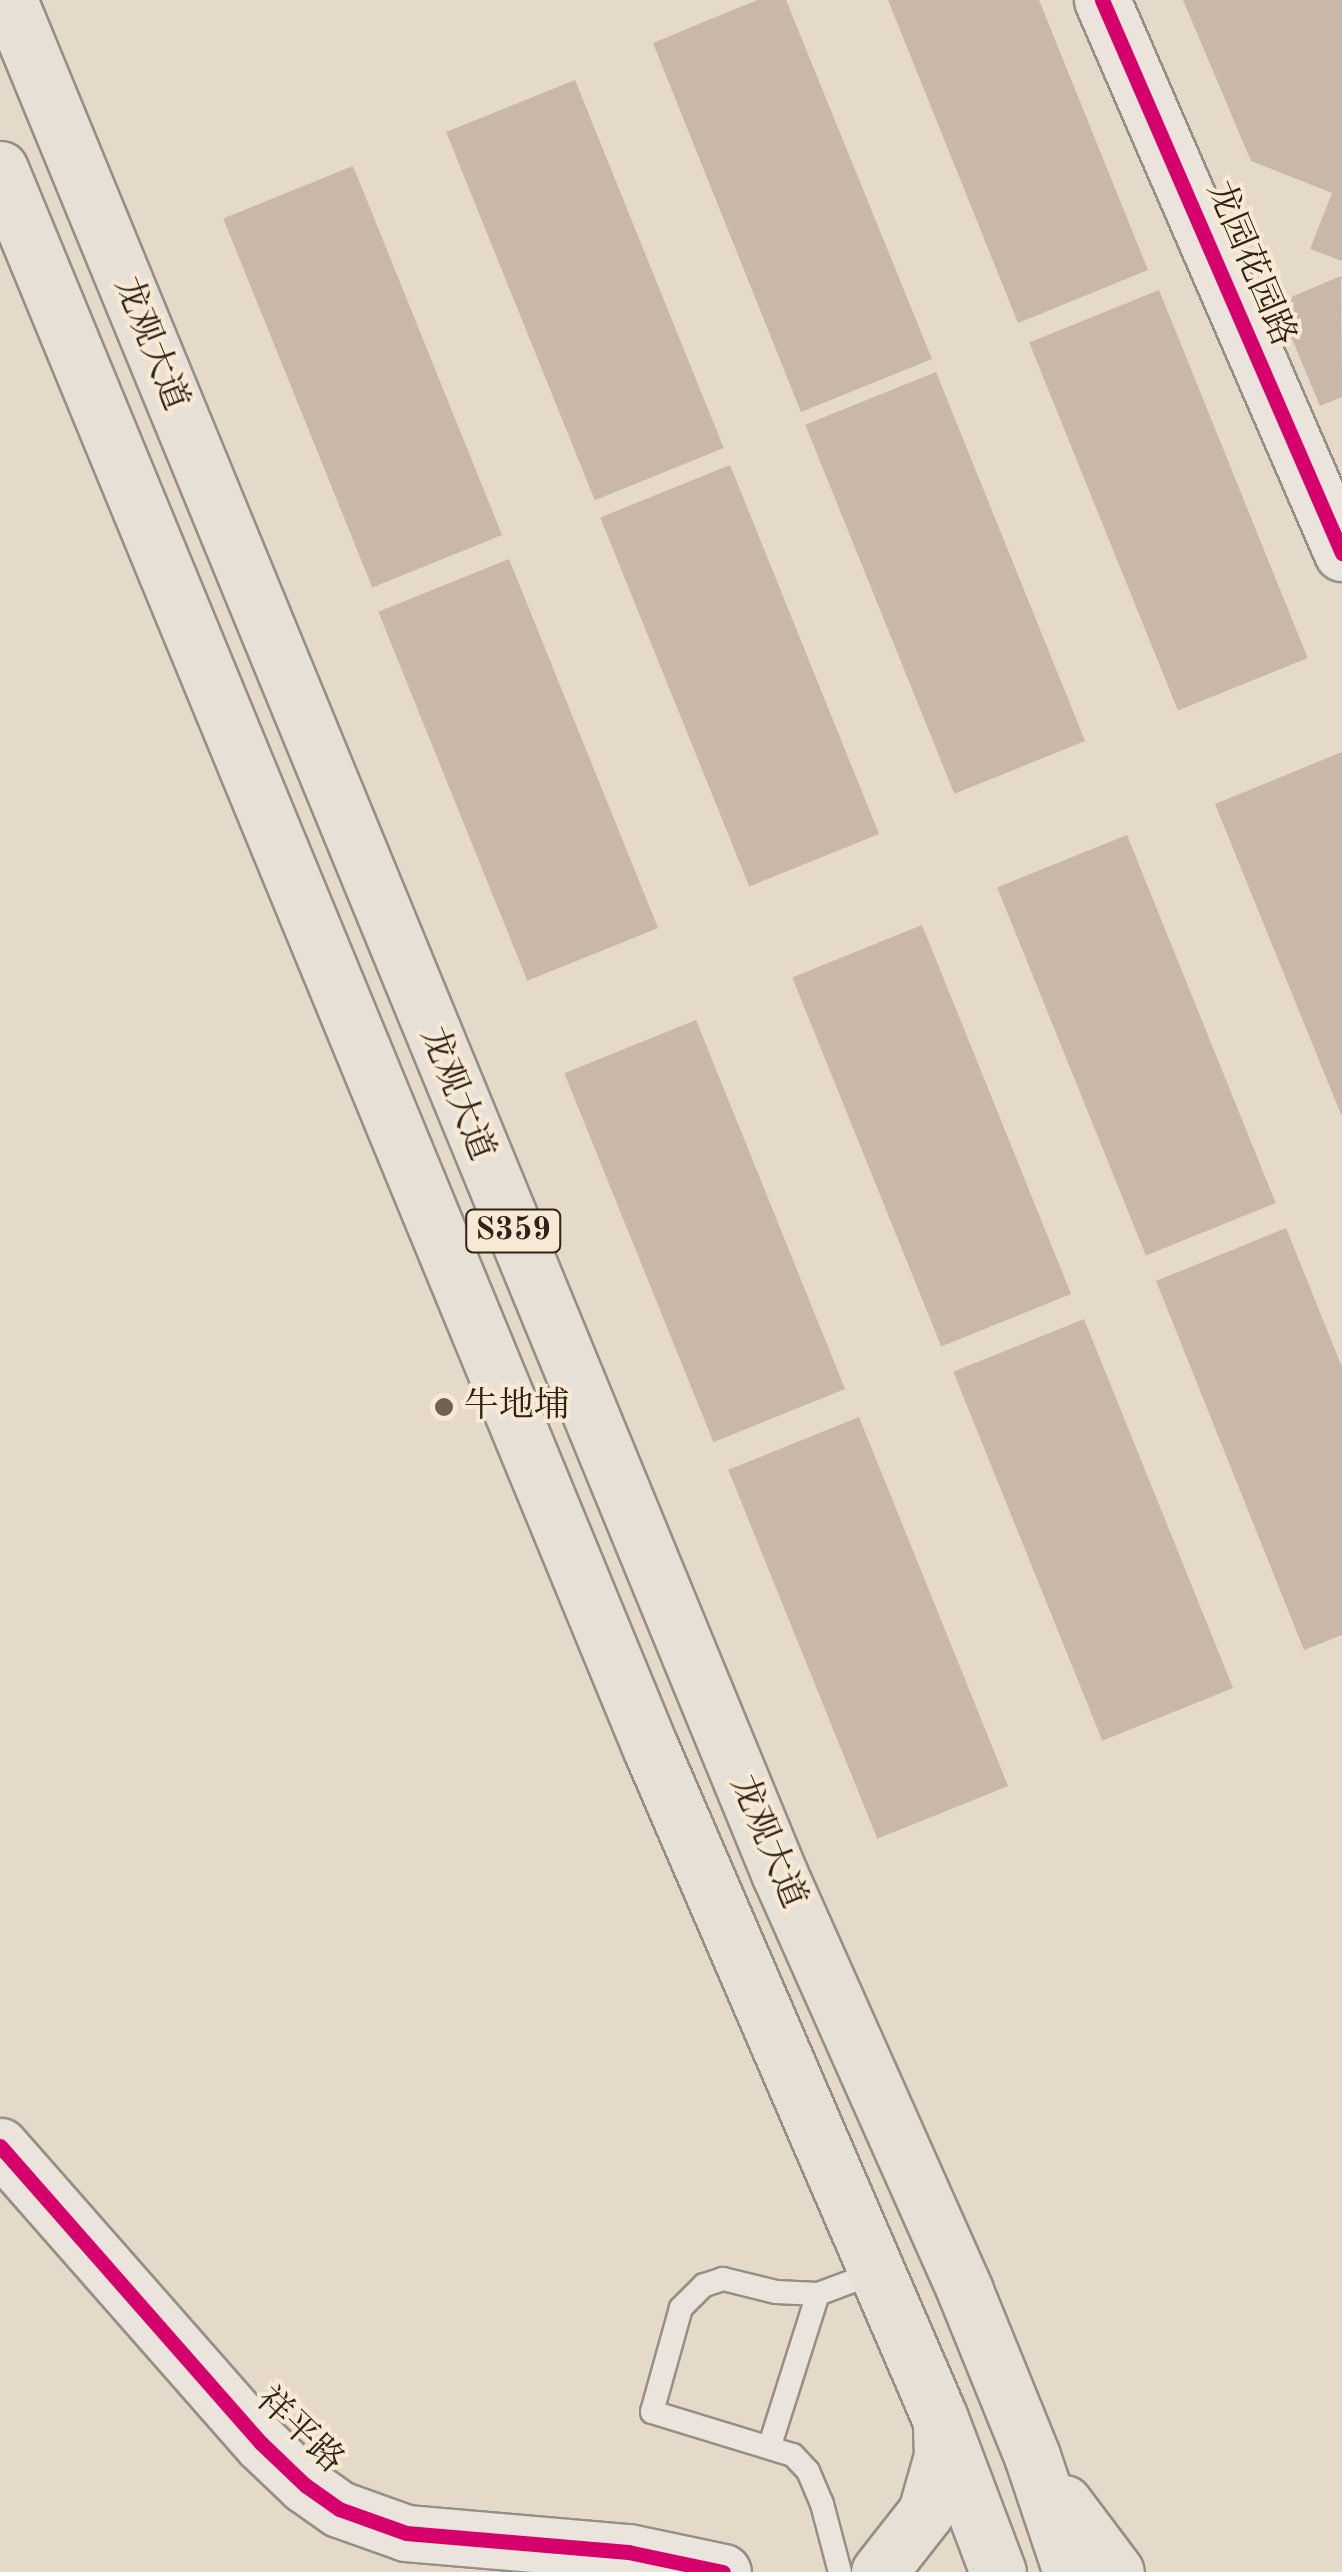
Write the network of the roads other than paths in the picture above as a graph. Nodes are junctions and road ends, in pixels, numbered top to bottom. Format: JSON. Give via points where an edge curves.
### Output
{"nodes":[{"id":1,"x":8,"y":0,"type":"edge"},
{"id":2,"x":1102,"y":0,"type":"edge"},
{"id":3,"x":0,"y":170,"type":"edge"},
{"id":4,"x":1342,"y":553,"type":"edge"},
{"id":5,"x":0,"y":2146,"type":"edge"},
{"id":6,"x":877,"y":2272,"type":"junction"},
{"id":7,"x":818,"y":2294,"type":"junction"},
{"id":8,"x":939,"y":2416,"type":"junction"},
{"id":9,"x":770,"y":2444,"type":"junction"},
{"id":10,"x":1032,"y":2456,"type":"junction"},
{"id":11,"x":723,"y":2572,"type":"edge"},
{"id":12,"x":840,"y":2572,"type":"edge"},
{"id":13,"x":878,"y":2572,"type":"edge"},
{"id":14,"x":998,"y":2572,"type":"edge"},
{"id":15,"x":1071,"y":2572,"type":"edge"},
{"id":16,"x":1116,"y":2572,"type":"edge"}],
"edges":[{"from":1,"to":10,"type":"main road","name":"龙观大道","number":"S359","via":[[750,1802]]},
{"from":2,"to":4,"type":"street","name":"龙园花园路"},
{"from":3,"to":6,"type":"main road","name":"龙观大道","number":"S359","via":[[651,1749]]},
{"from":5,"to":11,"type":"street","name":"祥平路","via":[[262,2443],[338,2508],[406,2533],[628,2552]]},
{"from":6,"to":7,"type":"lane"},
{"from":6,"to":8,"type":"main road","name":"龙观大道","number":"S359"},
{"from":7,"to":9,"type":"lane"},
{"from":7,"to":9,"type":"lane","via":[[722,2278],[690,2294],[682,2308],[652,2412]]},
{"from":8,"to":13,"type":"main road","via":[[942,2456],[926,2512]]},
{"from":8,"to":14,"type":"main road","name":"龙观大道","number":"S359"},
{"from":9,"to":12,"type":"lane","via":[[808,2471]]},
{"from":10,"to":15,"type":"main road","name":"龙观大道","number":"S359"},
{"from":10,"to":16,"type":"main road"}]}
